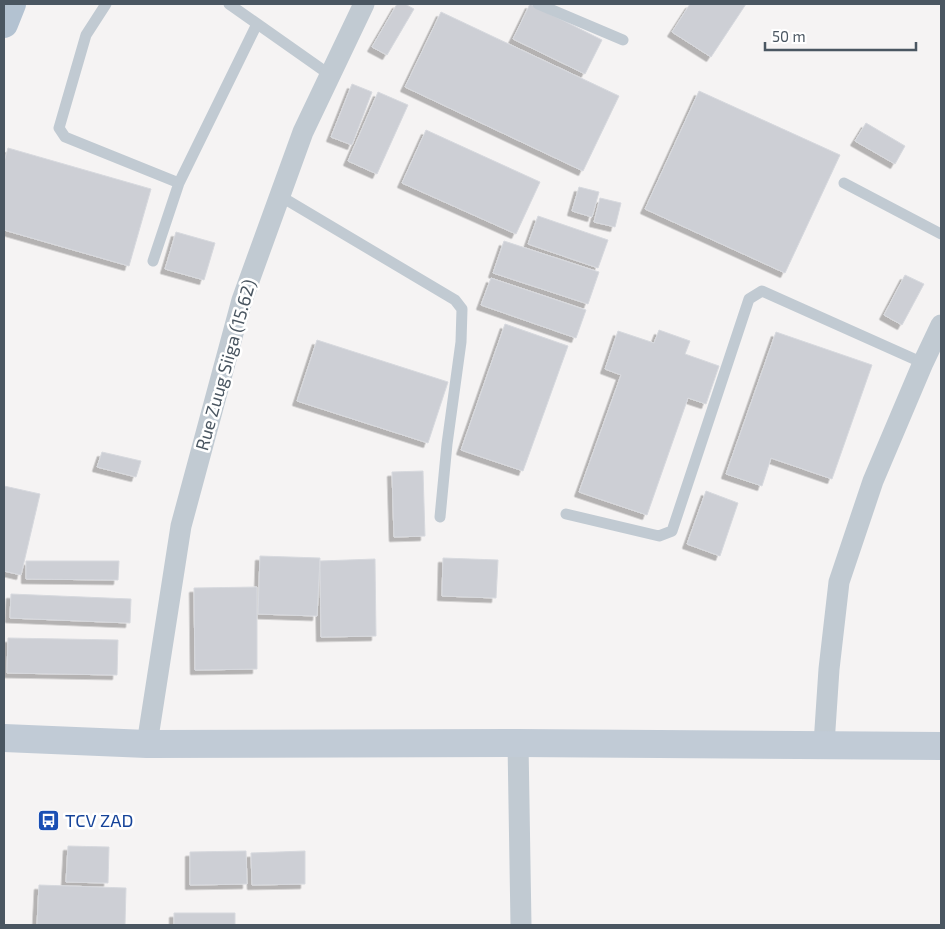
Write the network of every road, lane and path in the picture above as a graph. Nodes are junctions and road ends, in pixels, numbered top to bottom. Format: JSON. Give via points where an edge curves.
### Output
{"nodes":[{"id":1,"x":12,"y":4,"type":"edge"},
{"id":2,"x":106,"y":4,"type":"edge"},
{"id":3,"x":229,"y":4,"type":"edge"},
{"id":4,"x":364,"y":4,"type":"edge"},
{"id":5,"x":538,"y":4,"type":"edge"},
{"id":6,"x":4,"y":24,"type":"edge"},
{"id":7,"x":257,"y":24,"type":"junction"},
{"id":8,"x":623,"y":40,"type":"dead end"},
{"id":9,"x":330,"y":75,"type":"junction"},
{"id":10,"x":179,"y":183,"type":"junction"},
{"id":11,"x":844,"y":183,"type":"dead end"},
{"id":12,"x":280,"y":196,"type":"junction"},
{"id":13,"x":941,"y":234,"type":"edge"},
{"id":14,"x":153,"y":261,"type":"dead end"},
{"id":15,"x":941,"y":326,"type":"edge"},
{"id":16,"x":923,"y":363,"type":"junction"},
{"id":17,"x":566,"y":514,"type":"dead end"},
{"id":18,"x":440,"y":517,"type":"dead end"},
{"id":19,"x":4,"y":738,"type":"edge"},
{"id":20,"x":518,"y":743,"type":"junction"},
{"id":21,"x":147,"y":744,"type":"junction"},
{"id":22,"x":824,"y":744,"type":"junction"},
{"id":23,"x":941,"y":746,"type":"edge"},
{"id":24,"x":521,"y":925,"type":"edge"}],
"edges":[{"from":1,"to":6,"type":"main road"},
{"from":2,"to":10,"type":"lane","via":[[86,36],[59,128],[65,137]]},
{"from":3,"to":7,"type":"lane"},
{"from":4,"to":9,"type":"street","name":"Rue Zuug Siiga (15.62)"},
{"from":5,"to":8,"type":"lane"},
{"from":7,"to":9,"type":"lane"},
{"from":7,"to":10,"type":"lane"},
{"from":9,"to":12,"type":"street","name":"Rue Zuug Siiga (15.62)","via":[[303,132]]},
{"from":10,"to":14,"type":"lane"},
{"from":11,"to":13,"type":"lane"},
{"from":12,"to":18,"type":"lane","via":[[455,300],[462,309]]},
{"from":12,"to":21,"type":"street","name":"Rue Zuug Siiga (15.62)","via":[[242,300],[181,526]]},
{"from":15,"to":16,"type":"street"},
{"from":16,"to":17,"type":"lane","via":[[762,291],[749,299],[672,531],[658,536]]},
{"from":16,"to":22,"type":"street","via":[[873,481],[839,582]]},
{"from":19,"to":21,"type":"main road"},
{"from":20,"to":21,"type":"main road"},
{"from":20,"to":22,"type":"main road"},
{"from":20,"to":24,"type":"street"},
{"from":22,"to":23,"type":"main road"}]}
